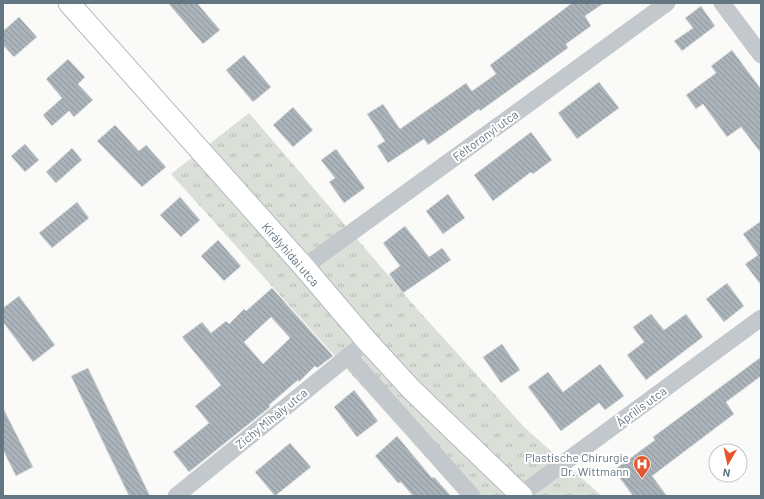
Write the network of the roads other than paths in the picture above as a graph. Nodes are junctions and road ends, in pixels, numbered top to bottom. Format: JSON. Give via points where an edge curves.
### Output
{"nodes":[{"id":1,"x":69,"y":3,"type":"edge"},
{"id":2,"x":667,"y":3,"type":"edge"},
{"id":3,"x":722,"y":3,"type":"edge"},
{"id":4,"x":761,"y":56,"type":"edge"},
{"id":5,"x":304,"y":267,"type":"junction"},
{"id":6,"x":761,"y":318,"type":"edge"},
{"id":7,"x":367,"y":341,"type":"junction"},
{"id":8,"x":348,"y":356,"type":"junction"},
{"id":9,"x":521,"y":495,"type":"edge"},
{"id":10,"x":176,"y":496,"type":"edge"},
{"id":11,"x":472,"y":496,"type":"edge"}],
"edges":[{"from":1,"to":5,"type":"main road","name":"Királyhidai utca"},
{"from":2,"to":5,"type":"street","name":"Féltoronyi utca"},
{"from":3,"to":4,"type":"street"},
{"from":5,"to":7,"type":"main road","name":"Királyhidai utca"},
{"from":6,"to":9,"type":"street","name":"Április utca"},
{"from":7,"to":8,"type":"street","name":"Zichy Mihály utca"},
{"from":7,"to":9,"type":"main road","name":"Királyhidai utca","via":[[411,388]]},
{"from":8,"to":10,"type":"street","name":"Zichy Mihály utca"},
{"from":8,"to":11,"type":"street"}]}
